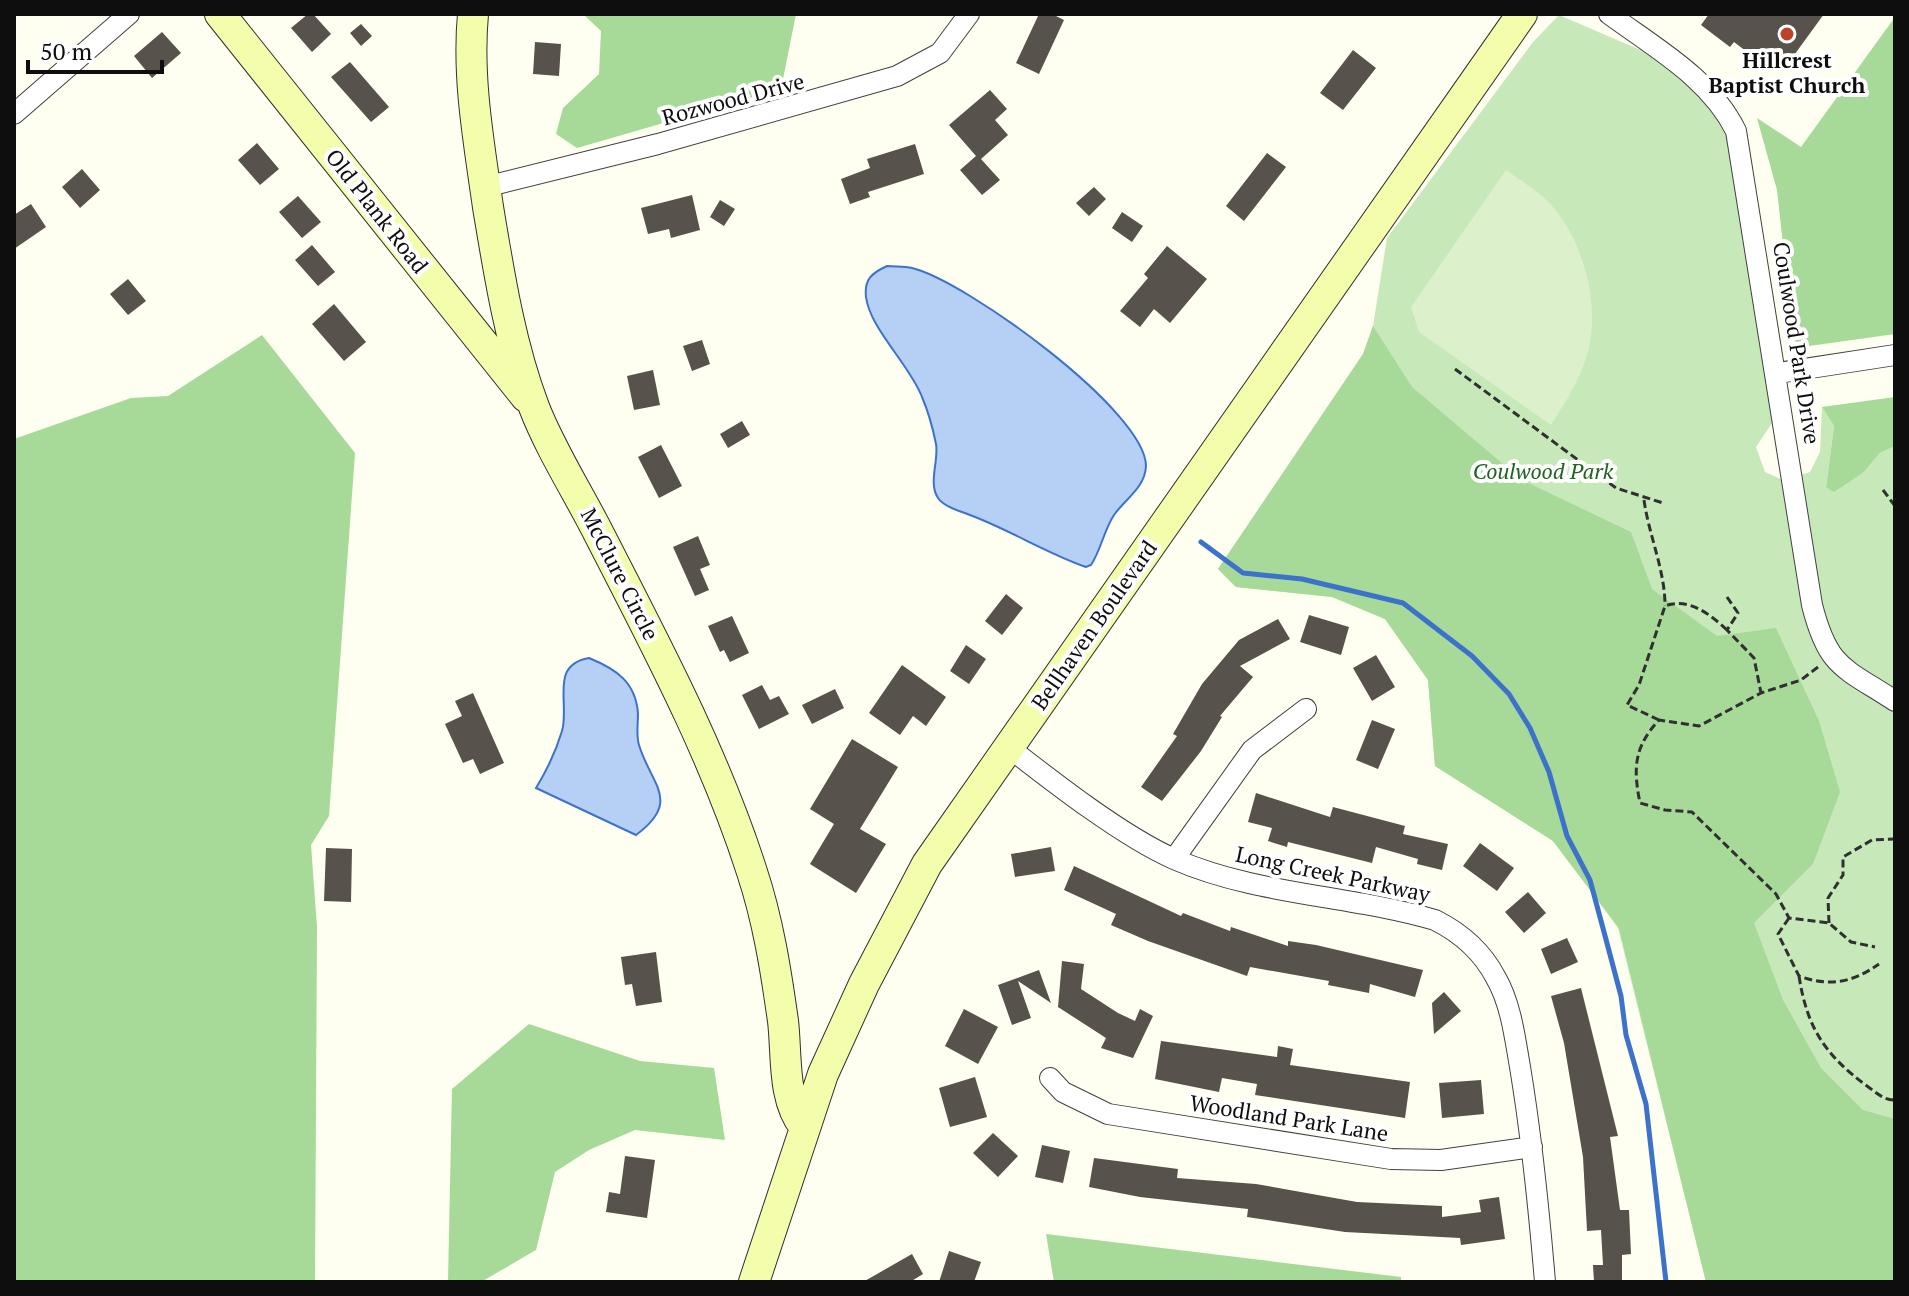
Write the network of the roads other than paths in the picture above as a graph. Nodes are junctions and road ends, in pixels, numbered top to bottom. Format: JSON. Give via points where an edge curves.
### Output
{"nodes":[{"id":1,"x":129,"y":14,"type":"edge"},
{"id":2,"x":220,"y":14,"type":"edge"},
{"id":3,"x":473,"y":14,"type":"edge"},
{"id":4,"x":969,"y":14,"type":"edge"},
{"id":5,"x":1522,"y":14,"type":"edge"},
{"id":6,"x":1609,"y":14,"type":"edge"},
{"id":7,"x":14,"y":114,"type":"edge"},
{"id":8,"x":485,"y":187,"type":"junction"},
{"id":9,"x":1895,"y":355,"type":"edge"},
{"id":10,"x":1778,"y":373,"type":"junction"},
{"id":11,"x":534,"y":408,"type":"junction"},
{"id":12,"x":1895,"y":701,"type":"edge"},
{"id":13,"x":1306,"y":709,"type":"dead end"},
{"id":14,"x":1007,"y":746,"type":"junction"},
{"id":15,"x":1174,"y":859,"type":"junction"},
{"id":16,"x":1050,"y":1078,"type":"dead end"},
{"id":17,"x":804,"y":1126,"type":"junction"},
{"id":18,"x":1532,"y":1147,"type":"junction"},
{"id":19,"x":754,"y":1282,"type":"edge"},
{"id":20,"x":1545,"y":1282,"type":"edge"}],
"edges":[{"from":1,"to":7,"type":"street"},
{"from":2,"to":11,"type":"street","name":"Old Plank Road"},
{"from":3,"to":8,"type":"street","name":"McClure Circle","via":[[472,74]]},
{"from":4,"to":8,"type":"street","name":"Rozwood Drive","via":[[940,53],[897,76]]},
{"from":5,"to":14,"type":"street","name":"Bellhaven Boulevard"},
{"from":6,"to":10,"type":"street","name":"Coulwood Park Drive","via":[[1702,83],[1724,107],[1736,131]]},
{"from":8,"to":11,"type":"street","name":"McClure Circle"},
{"from":9,"to":10,"type":"street"},
{"from":10,"to":12,"type":"street","name":"Coulwood Park Drive","via":[[1821,639],[1830,657]]},
{"from":11,"to":17,"type":"street","name":"McClure Circle","via":[[666,665],[732,815],[765,919],[791,1098]]},
{"from":13,"to":15,"type":"street","via":[[1252,750]]},
{"from":14,"to":15,"type":"street","name":"Long Creek Parkway"},
{"from":14,"to":17,"type":"street","name":"Bellhaven Boulevard","via":[[940,843],[883,944]]},
{"from":15,"to":18,"type":"street","name":"Long Creek Parkway","via":[[1243,881],[1415,914],[1456,931],[1486,962],[1507,1006]]},
{"from":16,"to":18,"type":"street","name":"Woodland Park Lane","via":[[1063,1092],[1108,1114],[1391,1159],[1441,1160]]},
{"from":17,"to":19,"type":"street","name":"Bellhaven Boulevard"},
{"from":18,"to":20,"type":"street","name":"Long Creek Parkway"}]}
